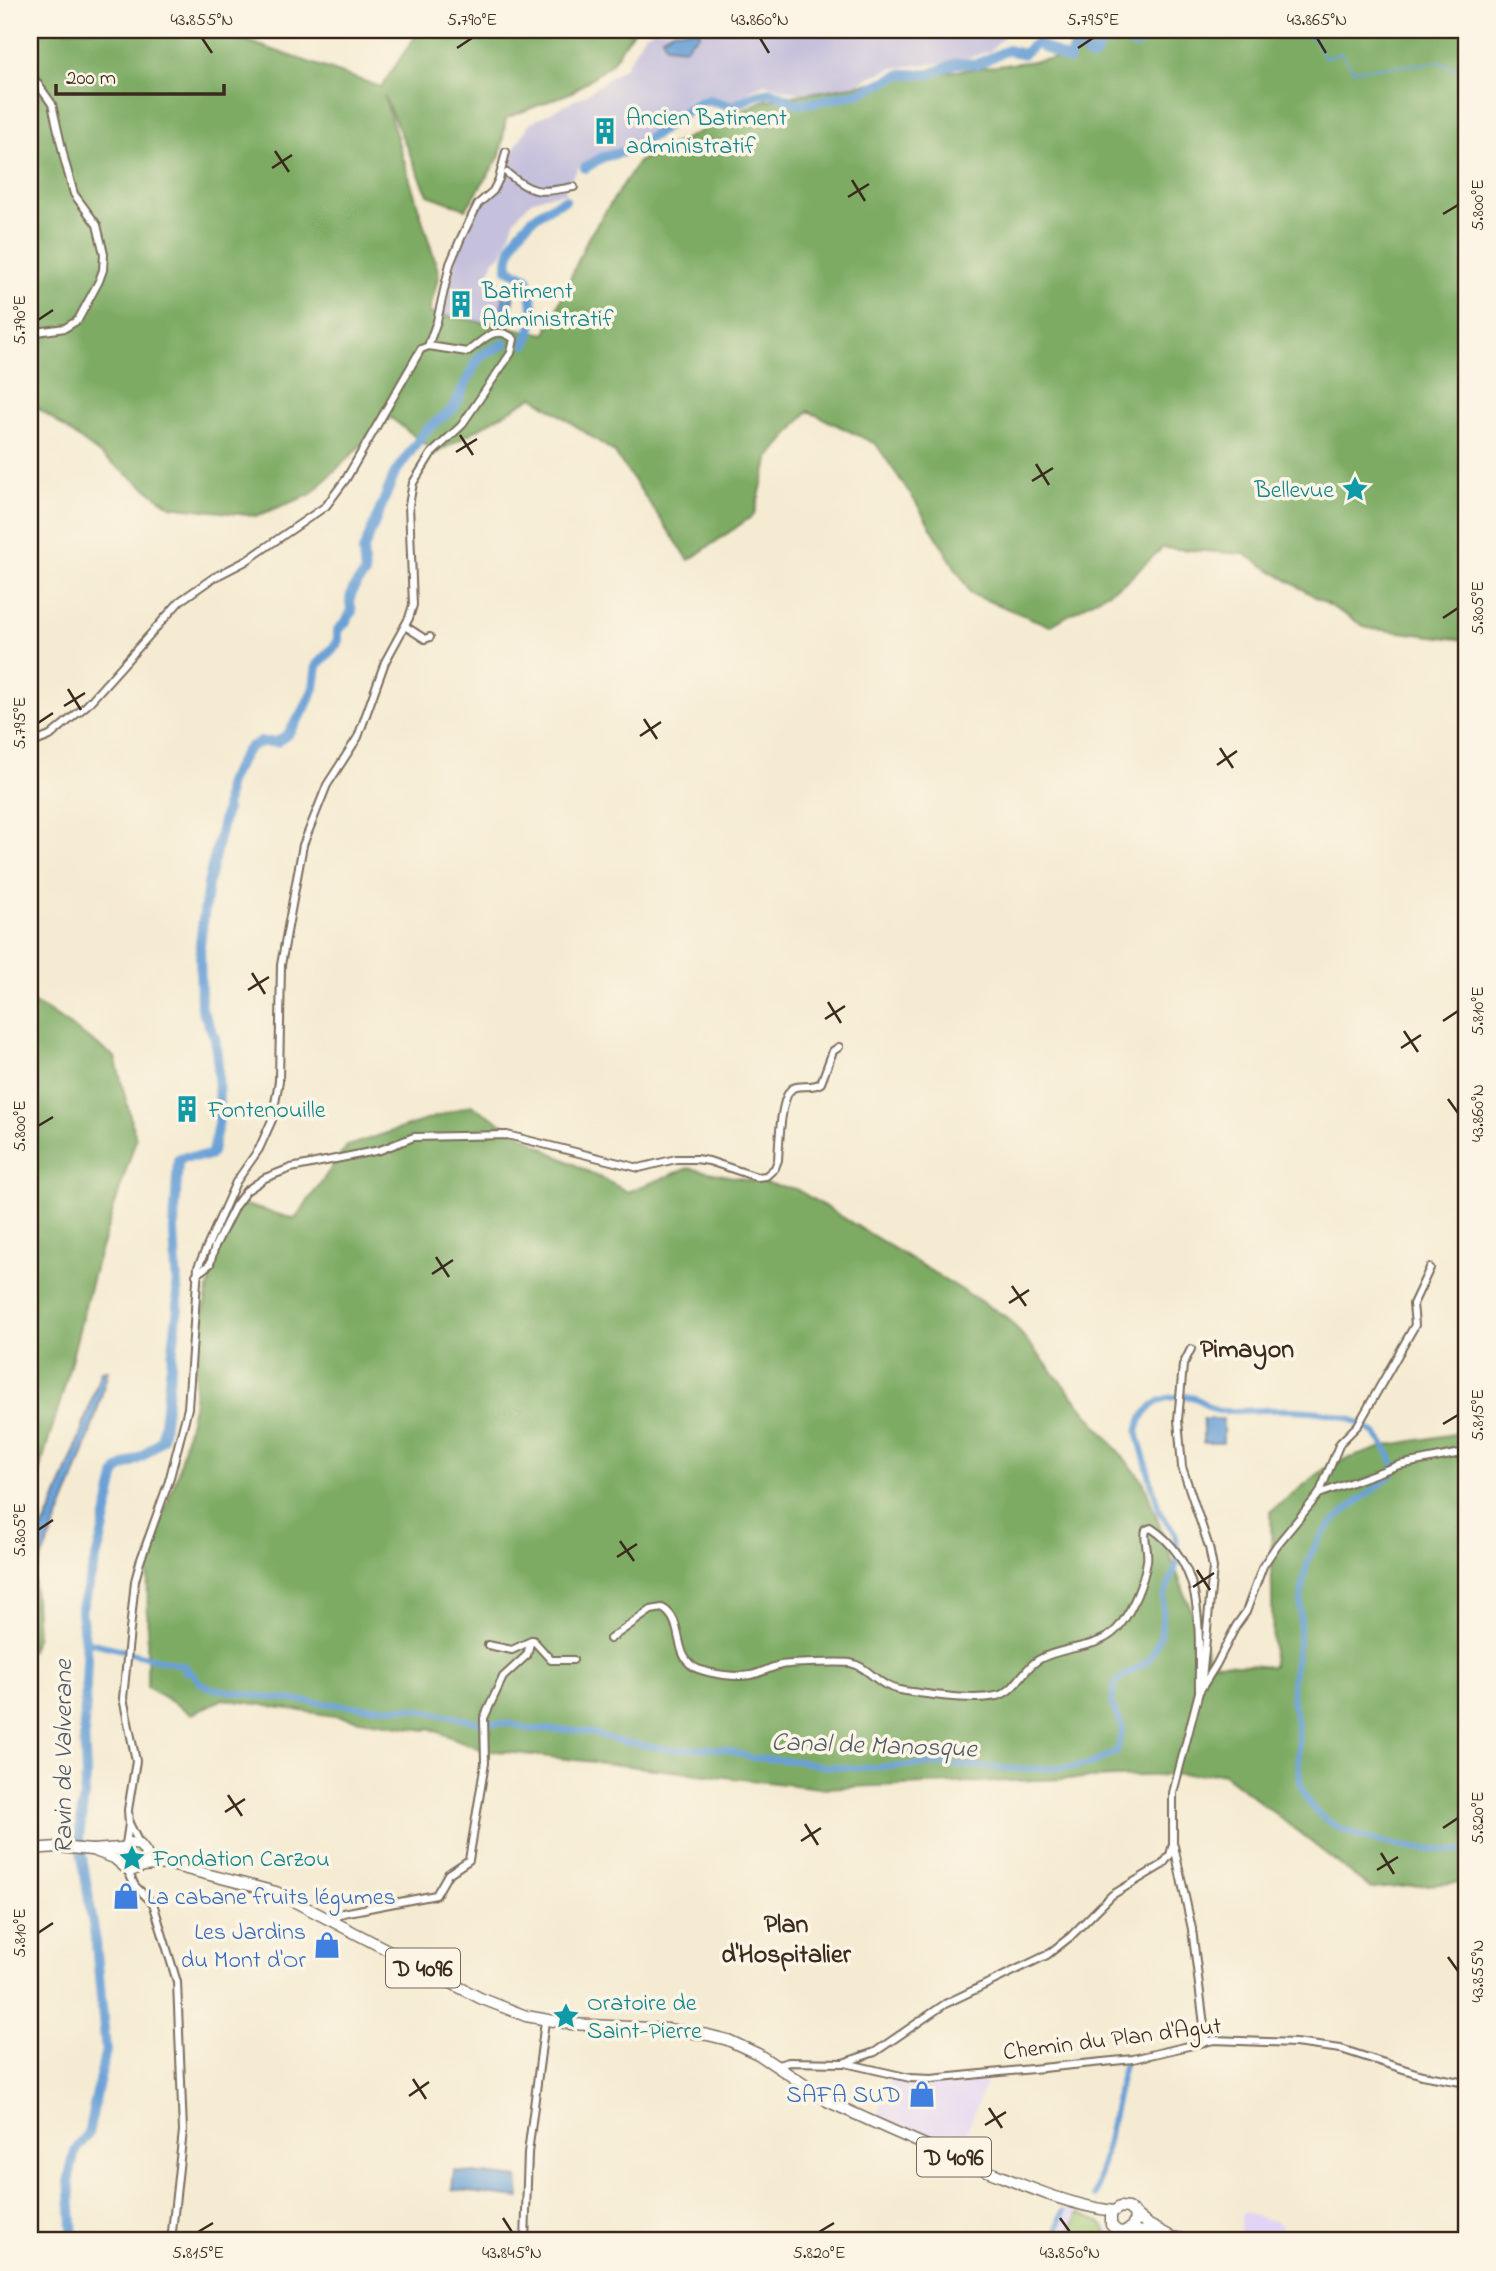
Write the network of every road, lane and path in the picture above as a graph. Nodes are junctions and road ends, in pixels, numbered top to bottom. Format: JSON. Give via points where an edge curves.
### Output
{"nodes":[{"id":1,"x":30,"y":73,"type":"edge"},
{"id":2,"x":506,"y":152,"type":"dead end"},
{"id":3,"x":507,"y":173,"type":"dead end"},
{"id":4,"x":574,"y":187,"type":"dead end"},
{"id":5,"x":30,"y":333,"type":"edge"},
{"id":6,"x":428,"y":346,"type":"junction"},
{"id":7,"x":405,"y":626,"type":"junction"},
{"id":8,"x":430,"y":637,"type":"dead end"},
{"id":9,"x":30,"y":744,"type":"edge"},
{"id":10,"x":839,"y":1047,"type":"dead end"},
{"id":11,"x":1429,"y":1270,"type":"dead end"},
{"id":12,"x":196,"y":1275,"type":"junction"},
{"id":13,"x":1191,"y":1349,"type":"dead end"},
{"id":14,"x":1466,"y":1452,"type":"edge"},
{"id":15,"x":1319,"y":1494,"type":"junction"},
{"id":16,"x":531,"y":1640,"type":"junction"},
{"id":17,"x":610,"y":1640,"type":"dead end"},
{"id":18,"x":488,"y":1645,"type":"dead end"},
{"id":19,"x":573,"y":1660,"type":"dead end"},
{"id":20,"x":1199,"y":1692,"type":"junction"},
{"id":21,"x":130,"y":1824,"type":"junction"},
{"id":22,"x":1173,"y":1844,"type":"junction"},
{"id":23,"x":123,"y":1846,"type":"junction"},
{"id":24,"x":30,"y":1849,"type":"edge"},
{"id":25,"x":143,"y":1849,"type":"junction"},
{"id":26,"x":93,"y":1850,"type":"junction"},
{"id":27,"x":167,"y":1864,"type":"junction"},
{"id":28,"x":132,"y":1867,"type":"junction"},
{"id":29,"x":332,"y":1919,"type":"junction"},
{"id":30,"x":545,"y":2021,"type":"junction"},
{"id":31,"x":690,"y":2032,"type":"junction"},
{"id":32,"x":1206,"y":2041,"type":"junction"},
{"id":33,"x":743,"y":2052,"type":"junction"},
{"id":34,"x":843,"y":2063,"type":"junction"},
{"id":35,"x":777,"y":2065,"type":"junction"},
{"id":36,"x":1466,"y":2083,"type":"edge"},
{"id":37,"x":832,"y":2103,"type":"junction"},
{"id":38,"x":1134,"y":2213,"type":"junction"},
{"id":39,"x":1119,"y":2228,"type":"edge"},
{"id":40,"x":1168,"y":2235,"type":"junction"},
{"id":41,"x":171,"y":2241,"type":"edge"},
{"id":42,"x":525,"y":2241,"type":"edge"},
{"id":43,"x":1110,"y":2241,"type":"edge"},
{"id":44,"x":1193,"y":2241,"type":"edge"}],
"edges":[{"from":1,"to":5,"type":"street","via":[[52,104],[72,186],[97,225],[104,254],[100,276],[78,320],[65,328]]},
{"from":2,"to":6,"type":"street","via":[[499,179],[478,204],[453,255]]},
{"from":3,"to":4,"type":"street","via":[[534,191]]},
{"from":6,"to":7,"type":"street","via":[[465,352],[492,332],[507,333],[514,339],[511,353],[461,426],[431,454],[412,483],[413,605]]},
{"from":6,"to":9,"type":"street","via":[[416,356],[326,506],[180,601],[87,705],[50,736]]},
{"from":7,"to":8,"type":"street","via":[[425,639]]},
{"from":7,"to":12,"type":"street","via":[[358,737],[331,776],[303,845],[281,965],[279,1080],[272,1120],[220,1213]]},
{"from":10,"to":12,"type":"street","via":[[833,1051],[821,1083],[788,1093],[778,1160],[766,1176],[682,1158],[639,1168],[507,1135],[414,1137],[380,1150],[291,1168],[265,1178],[235,1206],[210,1264]]},
{"from":11,"to":15,"type":"street","via":[[1413,1304],[1415,1325],[1360,1422],[1340,1443]]},
{"from":12,"to":21,"type":"street","via":[[188,1408],[135,1585],[123,1698],[135,1757]]},
{"from":13,"to":20,"type":"street","via":[[1181,1383],[1181,1459],[1214,1575]]},
{"from":14,"to":15,"type":"street","via":[[1396,1466]]},
{"from":15,"to":20,"type":"street","via":[[1263,1566],[1246,1612]]},
{"from":16,"to":18,"type":"street","via":[[510,1650]]},
{"from":16,"to":19,"type":"street","via":[[549,1659]]},
{"from":16,"to":29,"type":"street","via":[[527,1656],[503,1677],[484,1721],[485,1763],[469,1860],[450,1872],[436,1895]]},
{"from":17,"to":20,"type":"street","via":[[650,1610],[664,1608],[672,1616],[685,1656],[702,1670],[743,1676],[783,1664],[848,1663],[904,1691],[994,1697],[1008,1691],[1040,1658],[1101,1641],[1118,1628],[1146,1569],[1144,1534],[1153,1528],[1182,1558],[1189,1573],[1198,1619]]},
{"from":20,"to":22,"type":"street","via":[[1173,1793]]},
{"from":21,"to":23,"type":"street"},
{"from":21,"to":25,"type":"street"},
{"from":22,"to":32,"type":"street","via":[[1191,1920]]},
{"from":22,"to":34,"type":"street","via":[[1162,1865],[1112,1895],[1047,1955],[945,2004],[875,2052]]},
{"from":23,"to":25,"type":"main road","via":[[133,1843]]},
{"from":23,"to":26,"type":"main road","number":"D 4096"},
{"from":23,"to":28,"type":"main road"},
{"from":24,"to":26,"type":"main road","number":"D 4096"},
{"from":25,"to":27,"type":"main road","number":"D 4096"},
{"from":25,"to":28,"type":"main road"},
{"from":26,"to":28,"type":"main road","number":"D 4096"},
{"from":27,"to":28,"type":"main road","number":"D 4096"},
{"from":27,"to":29,"type":"main road","number":"D 4096","via":[[276,1892]]},
{"from":28,"to":41,"type":"street","via":[[133,1884],[153,1903],[177,1982],[183,2131]]},
{"from":29,"to":30,"type":"main road","number":"D 4096","via":[[480,1998]]},
{"from":30,"to":31,"type":"main road","number":"D 4096"},
{"from":30,"to":42,"type":"street","via":[[528,2153]]},
{"from":31,"to":33,"type":"main road","number":"D 4096"},
{"from":31,"to":35,"type":"main road","number":"D 4096","via":[[727,2040]]},
{"from":32,"to":34,"type":"street","name":"Chemin du Plan d'Agut","via":[[1133,2059],[931,2079]]},
{"from":32,"to":36,"type":"street","name":"Chemin du Plan d'Agut","via":[[1341,2049],[1422,2076]]},
{"from":33,"to":35,"type":"street"},
{"from":33,"to":37,"type":"main road","number":"D 4096"},
{"from":34,"to":35,"type":"street"},
{"from":35,"to":37,"type":"main road","number":"D 4096"},
{"from":37,"to":39,"type":"main road","number":"D 4096","via":[[925,2146],[1078,2204]]},
{"from":38,"to":39,"type":"main road","via":[[1135,2222]]},
{"from":38,"to":39,"type":"main road","via":[[1124,2207]]},
{"from":38,"to":40,"type":"main road","number":"D 4096"},
{"from":39,"to":40,"type":"main road","number":"D 4096"},
{"from":39,"to":43,"type":"street"},
{"from":40,"to":44,"type":"main road","number":"D 4096"}]}
